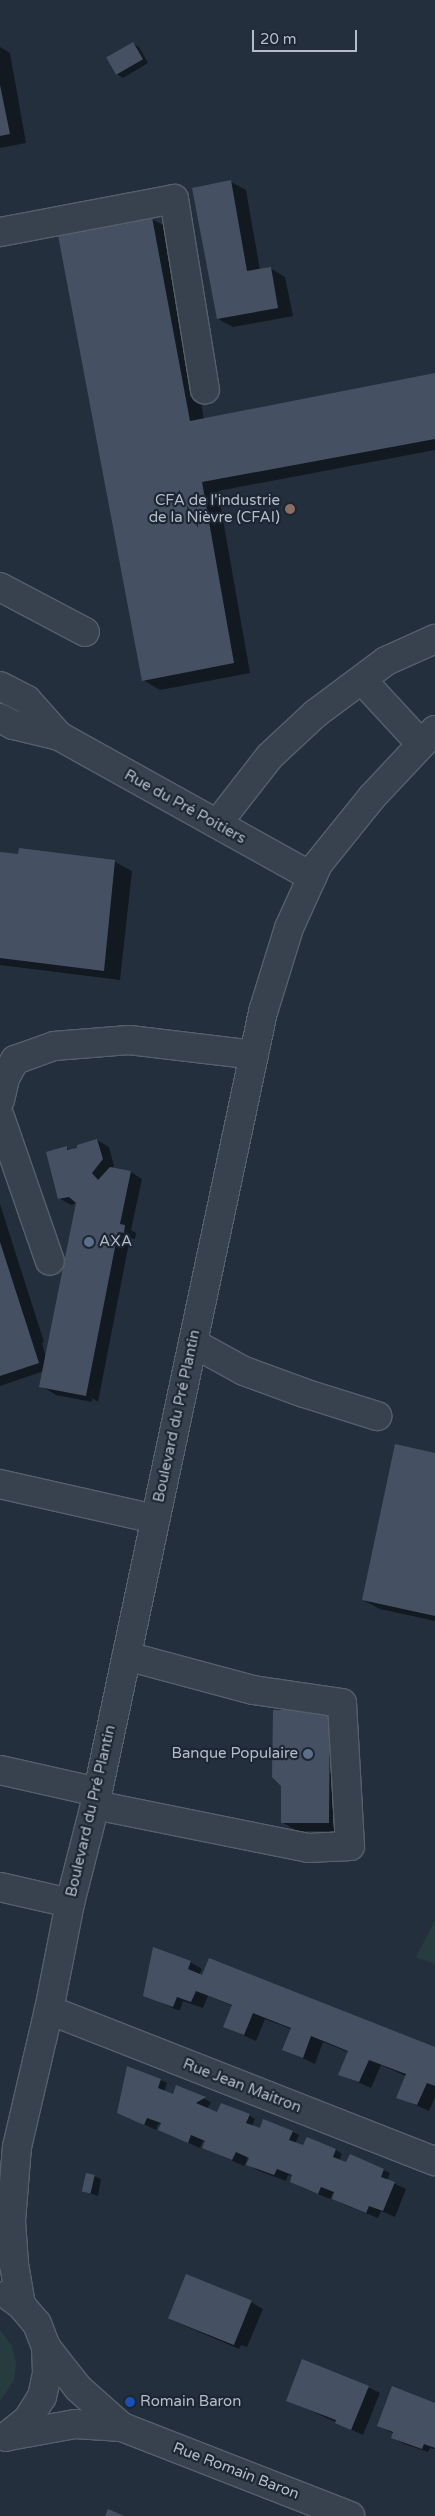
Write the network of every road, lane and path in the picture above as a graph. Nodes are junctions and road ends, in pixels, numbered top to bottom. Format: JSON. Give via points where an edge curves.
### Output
{"nodes":[{"id":1,"x":0,"y":232,"type":"edge"},
{"id":2,"x":205,"y":390,"type":"dead end"},
{"id":3,"x":0,"y":587,"type":"edge"},
{"id":4,"x":85,"y":632,"type":"dead end"},
{"id":5,"x":435,"y":639,"type":"edge"},
{"id":6,"x":362,"y":680,"type":"junction"},
{"id":7,"x":0,"y":686,"type":"edge"},
{"id":8,"x":0,"y":718,"type":"edge"},
{"id":9,"x":59,"y":736,"type":"junction"},
{"id":10,"x":428,"y":737,"type":"edge"},
{"id":11,"x":217,"y":824,"type":"junction"},
{"id":12,"x":312,"y":878,"type":"junction"},
{"id":13,"x":254,"y":1055,"type":"junction"},
{"id":14,"x":0,"y":1100,"type":"edge"},
{"id":15,"x":0,"y":1117,"type":"edge"},
{"id":16,"x":50,"y":1261,"type":"dead end"},
{"id":17,"x":192,"y":1343,"type":"junction"},
{"id":18,"x":377,"y":1416,"type":"dead end"},
{"id":19,"x":0,"y":1484,"type":"edge"},
{"id":20,"x":155,"y":1519,"type":"junction"},
{"id":21,"x":126,"y":1656,"type":"junction"},
{"id":22,"x":0,"y":1770,"type":"edge"},
{"id":23,"x":96,"y":1798,"type":"junction"},
{"id":24,"x":0,"y":1887,"type":"edge"},
{"id":25,"x":70,"y":1903,"type":"junction"},
{"id":26,"x":49,"y":2010,"type":"junction"},
{"id":27,"x":18,"y":2147,"type":"junction"},
{"id":28,"x":435,"y":2161,"type":"edge"},
{"id":29,"x":0,"y":2192,"type":"edge"},
{"id":30,"x":11,"y":2298,"type":"edge"},
{"id":31,"x":46,"y":2347,"type":"junction"},
{"id":32,"x":122,"y":2427,"type":"junction"},
{"id":33,"x":4,"y":2438,"type":"edge"},
{"id":34,"x":350,"y":2516,"type":"edge"}],
"edges":[{"from":1,"to":2,"type":"street","via":[[174,199]]},
{"from":3,"to":4,"type":"street"},
{"from":5,"to":6,"type":"street","via":[[386,661]]},
{"from":6,"to":10,"type":"street"},
{"from":6,"to":11,"type":"street","via":[[315,714],[270,756]]},
{"from":7,"to":9,"type":"street","name":"Rue du Pré Poitiers","via":[[27,700]]},
{"from":8,"to":9,"type":"street","name":"Rue du Pré Poitiers","via":[[14,726]]},
{"from":9,"to":11,"type":"street","name":"Rue du Pré Poitiers"},
{"from":10,"to":12,"type":"street","name":"Boulevard du Pré Plantin","via":[[372,798],[318,864]]},
{"from":11,"to":12,"type":"street","name":"Rue du Pré Poitiers"},
{"from":12,"to":13,"type":"street","name":"Boulevard du Pré Plantin","via":[[289,928],[263,1012]]},
{"from":13,"to":14,"type":"street","via":[[128,1040],[54,1046],[15,1060],[5,1078]]},
{"from":13,"to":17,"type":"street","name":"Boulevard du Pré Plantin"},
{"from":15,"to":16,"type":"street"},
{"from":17,"to":18,"type":"street","via":[[244,1371]]},
{"from":17,"to":20,"type":"street","name":"Boulevard du Pré Plantin"},
{"from":19,"to":20,"type":"street"},
{"from":20,"to":21,"type":"street","name":"Boulevard du Pré Plantin"},
{"from":21,"to":23,"type":"street","name":"Boulevard du Pré Plantin"},
{"from":21,"to":23,"type":"street","via":[[253,1690],[342,1703],[350,1846],[308,1848]]},
{"from":22,"to":23,"type":"street"},
{"from":23,"to":25,"type":"street","name":"Boulevard du Pré Plantin"},
{"from":24,"to":25,"type":"street"},
{"from":25,"to":26,"type":"street","name":"Boulevard du Pré Plantin"},
{"from":26,"to":27,"type":"street","name":"Boulevard du Pré Plantin"},
{"from":26,"to":28,"type":"street","name":"Rue Jean Maitron"},
{"from":27,"to":29,"type":"street","name":"Boulevard du Pré Plantin"},
{"from":27,"to":30,"type":"street","name":"Boulevard du Pré Plantin","via":[[11,2221],[14,2264]]},
{"from":30,"to":31,"type":"street","via":[[36,2324]]},
{"from":31,"to":32,"type":"street","name":"Rue Romain Baron","via":[[78,2388]]},
{"from":31,"to":33,"type":"street","via":[[47,2372],[42,2397],[28,2419]]},
{"from":32,"to":33,"type":"street","name":"Rue Romain Baron","via":[[75,2424]]},
{"from":32,"to":34,"type":"street","name":"Rue Romain Baron"}]}
